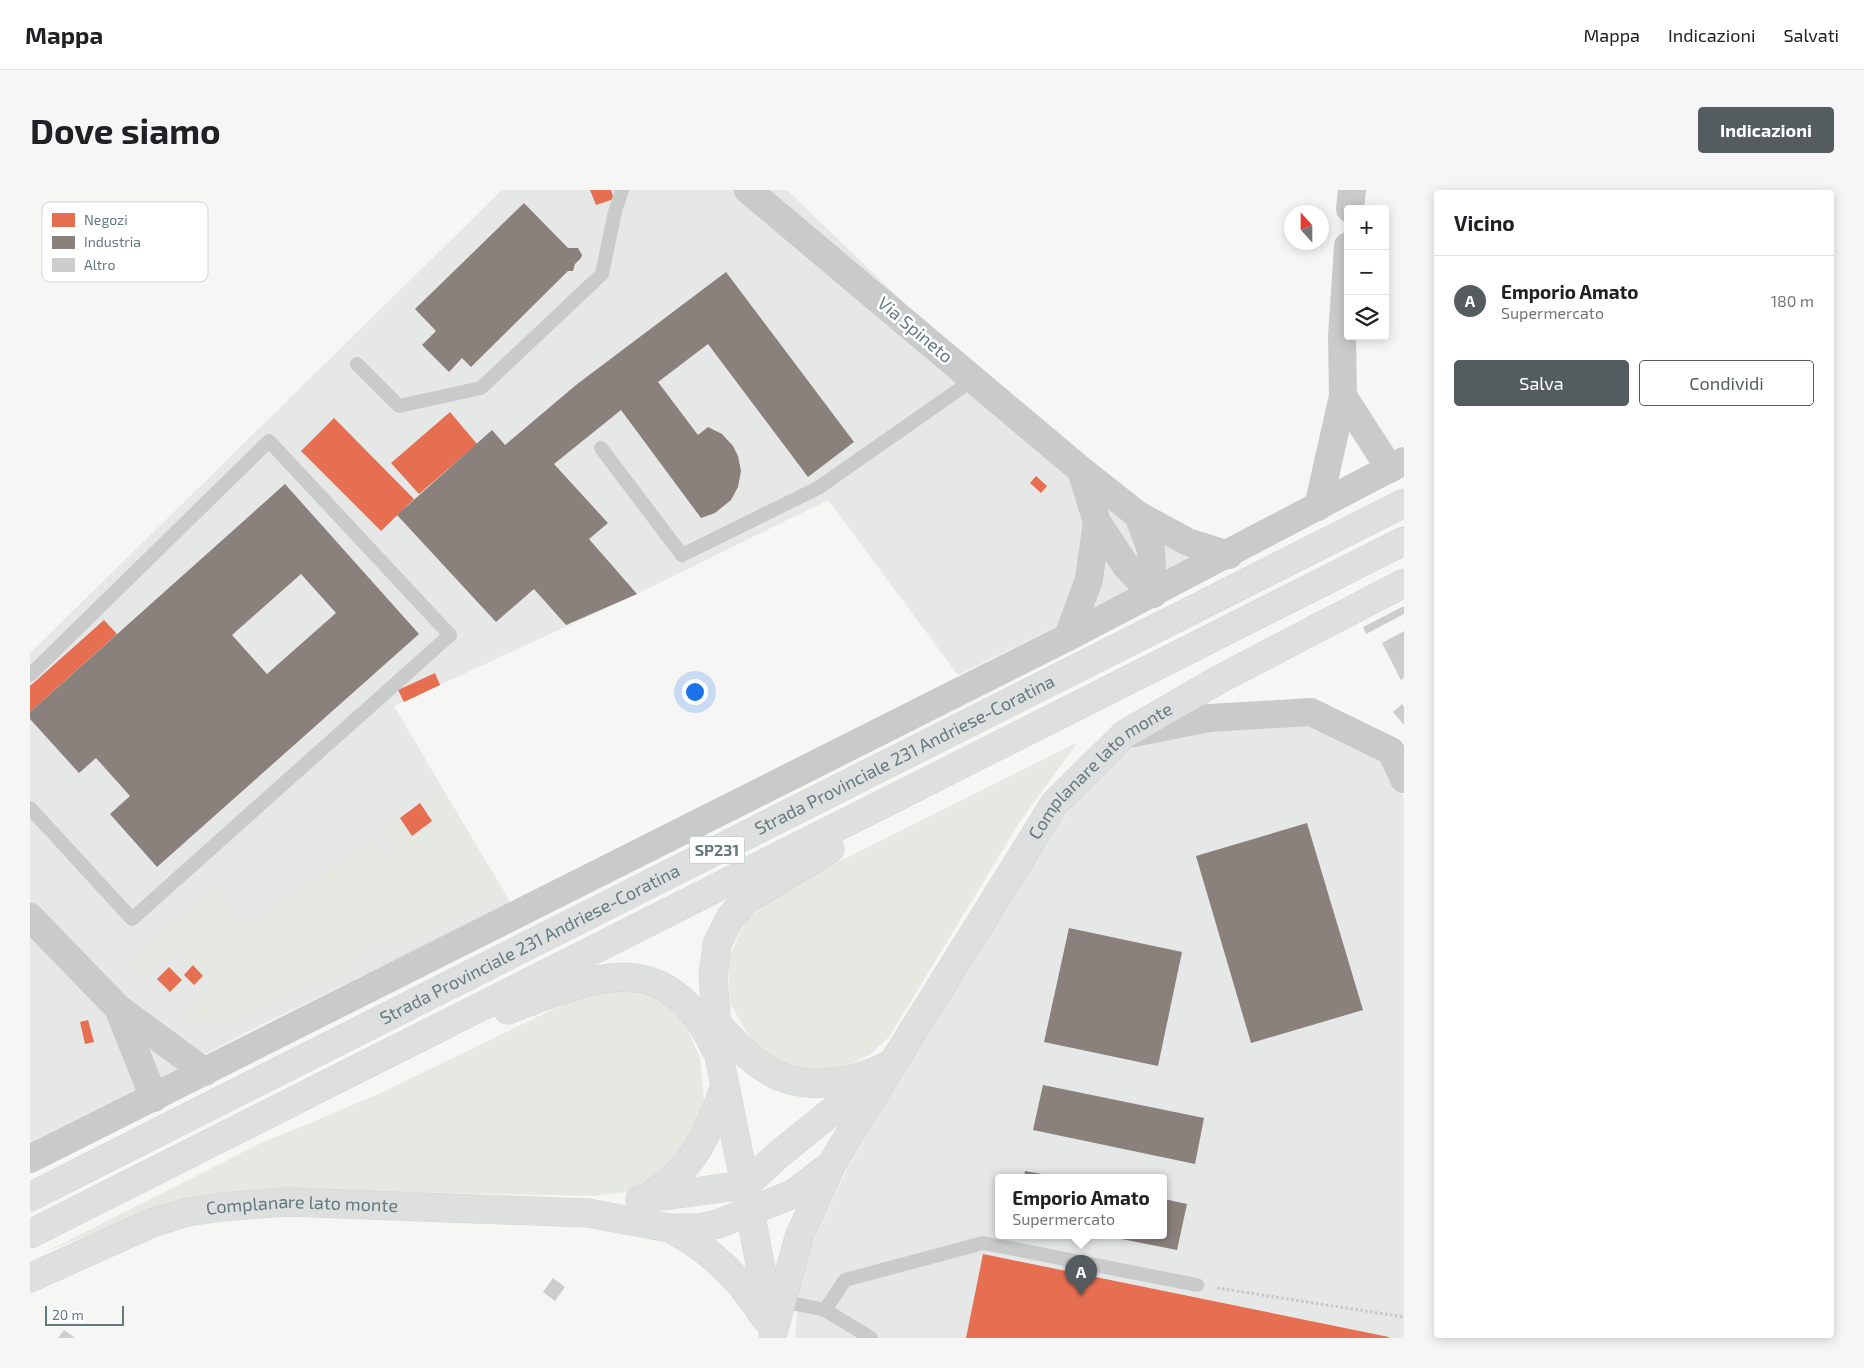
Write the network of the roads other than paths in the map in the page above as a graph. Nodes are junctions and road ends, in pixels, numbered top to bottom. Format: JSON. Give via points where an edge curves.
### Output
{"nodes":[{"id":1,"x":622,"y":190,"type":"edge"},
{"id":2,"x":748,"y":190,"type":"edge"},
{"id":3,"x":1352,"y":190,"type":"edge"},
{"id":4,"x":1350,"y":205,"type":"edge"},
{"id":5,"x":1348,"y":250,"type":"edge"},
{"id":6,"x":357,"y":364,"type":"dead end"},
{"id":7,"x":974,"y":379,"type":"junction"},
{"id":8,"x":1343,"y":396,"type":"junction"},
{"id":9,"x":600,"y":448,"type":"dead end"},
{"id":10,"x":1397,"y":465,"type":"edge"},
{"id":11,"x":1081,"y":470,"type":"junction"},
{"id":12,"x":1404,"y":503,"type":"edge"},
{"id":13,"x":1318,"y":507,"type":"junction"},
{"id":14,"x":1138,"y":514,"type":"junction"},
{"id":15,"x":1097,"y":522,"type":"junction"},
{"id":16,"x":1404,"y":541,"type":"edge"},
{"id":17,"x":1229,"y":555,"type":"junction"},
{"id":18,"x":1404,"y":583,"type":"edge"},
{"id":19,"x":1153,"y":594,"type":"junction"},
{"id":20,"x":1068,"y":637,"type":"junction"},
{"id":21,"x":30,"y":675,"type":"edge"},
{"id":22,"x":1066,"y":711,"type":"junction"},
{"id":23,"x":1125,"y":734,"type":"junction"},
{"id":24,"x":1404,"y":779,"type":"edge"},
{"id":25,"x":32,"y":812,"type":"edge"},
{"id":26,"x":30,"y":917,"type":"edge"},
{"id":27,"x":118,"y":1008,"type":"junction"},
{"id":28,"x":716,"y":1023,"type":"junction"},
{"id":29,"x":719,"y":1056,"type":"junction"},
{"id":30,"x":892,"y":1062,"type":"junction"},
{"id":31,"x":350,"y":1071,"type":"junction"},
{"id":32,"x":205,"y":1072,"type":"junction"},
{"id":33,"x":724,"y":1088,"type":"junction"},
{"id":34,"x":154,"y":1098,"type":"junction"},
{"id":35,"x":30,"y":1159,"type":"edge"},
{"id":36,"x":833,"y":1162,"type":"junction"},
{"id":37,"x":745,"y":1185,"type":"junction"},
{"id":38,"x":30,"y":1197,"type":"edge"},
{"id":39,"x":646,"y":1198,"type":"junction"},
{"id":40,"x":750,"y":1212,"type":"junction"},
{"id":41,"x":588,"y":1213,"type":"junction"},
{"id":42,"x":669,"y":1228,"type":"junction"},
{"id":43,"x":30,"y":1234,"type":"edge"},
{"id":44,"x":30,"y":1278,"type":"edge"},
{"id":45,"x":1197,"y":1285,"type":"road end"},
{"id":46,"x":782,"y":1302,"type":"junction"},
{"id":47,"x":825,"y":1310,"type":"junction"},
{"id":48,"x":774,"y":1336,"type":"edge"},
{"id":49,"x":871,"y":1338,"type":"edge"}],
"edges":[{"from":1,"to":6,"type":"lane","via":[[602,274],[481,388],[399,406]]},
{"from":2,"to":7,"type":"street","name":"Via Spineto"},
{"from":3,"to":4,"type":"street"},
{"from":5,"to":8,"type":"street","via":[[1342,336]]},
{"from":7,"to":9,"type":"lane","via":[[818,488],[682,555]]},
{"from":7,"to":11,"type":"street","name":"Via Spineto"},
{"from":8,"to":10,"type":"street"},
{"from":8,"to":13,"type":"street"},
{"from":10,"to":13,"type":"street"},
{"from":11,"to":14,"type":"street","name":"Via Spineto"},
{"from":11,"to":15,"type":"street"},
{"from":12,"to":38,"type":"main road","name":"Strada Provinciale 231 Andriese-Coratina","number":"SP231"},
{"from":13,"to":17,"type":"street"},
{"from":14,"to":17,"type":"street","name":"Via Spineto","via":[[1188,542]]},
{"from":14,"to":19,"type":"street","via":[[1151,550]]},
{"from":15,"to":19,"type":"street","via":[[1126,566]]},
{"from":15,"to":20,"type":"street","via":[[1088,579]]},
{"from":16,"to":22,"type":"main road","name":"Strada Provinciale 231 Andriese-Coratina","number":"SP231"},
{"from":17,"to":19,"type":"street"},
{"from":18,"to":23,"type":"main road","name":"Complanare lato monte","via":[[1220,679]]},
{"from":19,"to":20,"type":"street"},
{"from":20,"to":32,"type":"street"},
{"from":21,"to":25,"type":"lane","via":[[269,441],[450,635],[132,919]]},
{"from":22,"to":28,"type":"main road","number":"SP231","via":[[747,899],[730,918],[716,944],[713,975]]},
{"from":22,"to":31,"type":"main road","name":"Strada Provinciale 231 Andriese-Coratina","number":"SP231"},
{"from":23,"to":24,"type":"street","via":[[1209,718],[1311,712],[1391,751]]},
{"from":23,"to":30,"type":"main road","name":"Complanare lato monte","via":[[1055,803]]},
{"from":26,"to":27,"type":"street"},
{"from":27,"to":32,"type":"street"},
{"from":27,"to":34,"type":"street"},
{"from":28,"to":29,"type":"main road","number":"SP231"},
{"from":28,"to":30,"type":"main road","via":[[760,1065],[793,1080],[843,1081]]},
{"from":29,"to":31,"type":"main road","number":"SP231","via":[[700,1021],[672,992],[643,979],[611,976],[574,984]]},
{"from":29,"to":33,"type":"main road","number":"SP231"},
{"from":30,"to":36,"type":"main road","name":"Complanare lato monte"},
{"from":30,"to":37,"type":"main road","name":"Complanare lato monte"},
{"from":31,"to":43,"type":"main road","name":"Strada Provinciale 231 Andriese-Coratina","number":"SP231"},
{"from":32,"to":34,"type":"street"},
{"from":33,"to":37,"type":"main road","number":"SP231"},
{"from":33,"to":39,"type":"main road","number":"SP231","via":[[706,1136],[691,1161],[674,1179]]},
{"from":34,"to":35,"type":"street"},
{"from":36,"to":40,"type":"main road","name":"Complanare lato monte","via":[[798,1191]]},
{"from":36,"to":46,"type":"main road","name":"Complanare lato monte","via":[[803,1226]]},
{"from":37,"to":39,"type":"main road","name":"Complanare lato monte"},
{"from":37,"to":40,"type":"main road"},
{"from":39,"to":41,"type":"main road","name":"Complanare lato monte"},
{"from":40,"to":42,"type":"main road","name":"Complanare lato monte","via":[[709,1227]]},
{"from":40,"to":48,"type":"main road"},
{"from":41,"to":42,"type":"main road","name":"Complanare lato monte"},
{"from":41,"to":44,"type":"main road","name":"Complanare lato monte","via":[[286,1202],[221,1207],[187,1212],[152,1223]]},
{"from":42,"to":48,"type":"main road","name":"Complanare lato monte","via":[[709,1252],[733,1274],[750,1294]]},
{"from":45,"to":47,"type":"lane","via":[[983,1243],[845,1280]]},
{"from":46,"to":47,"type":"lane"},
{"from":46,"to":48,"type":"main road","name":"Complanare lato monte"},
{"from":47,"to":49,"type":"lane"}]}
